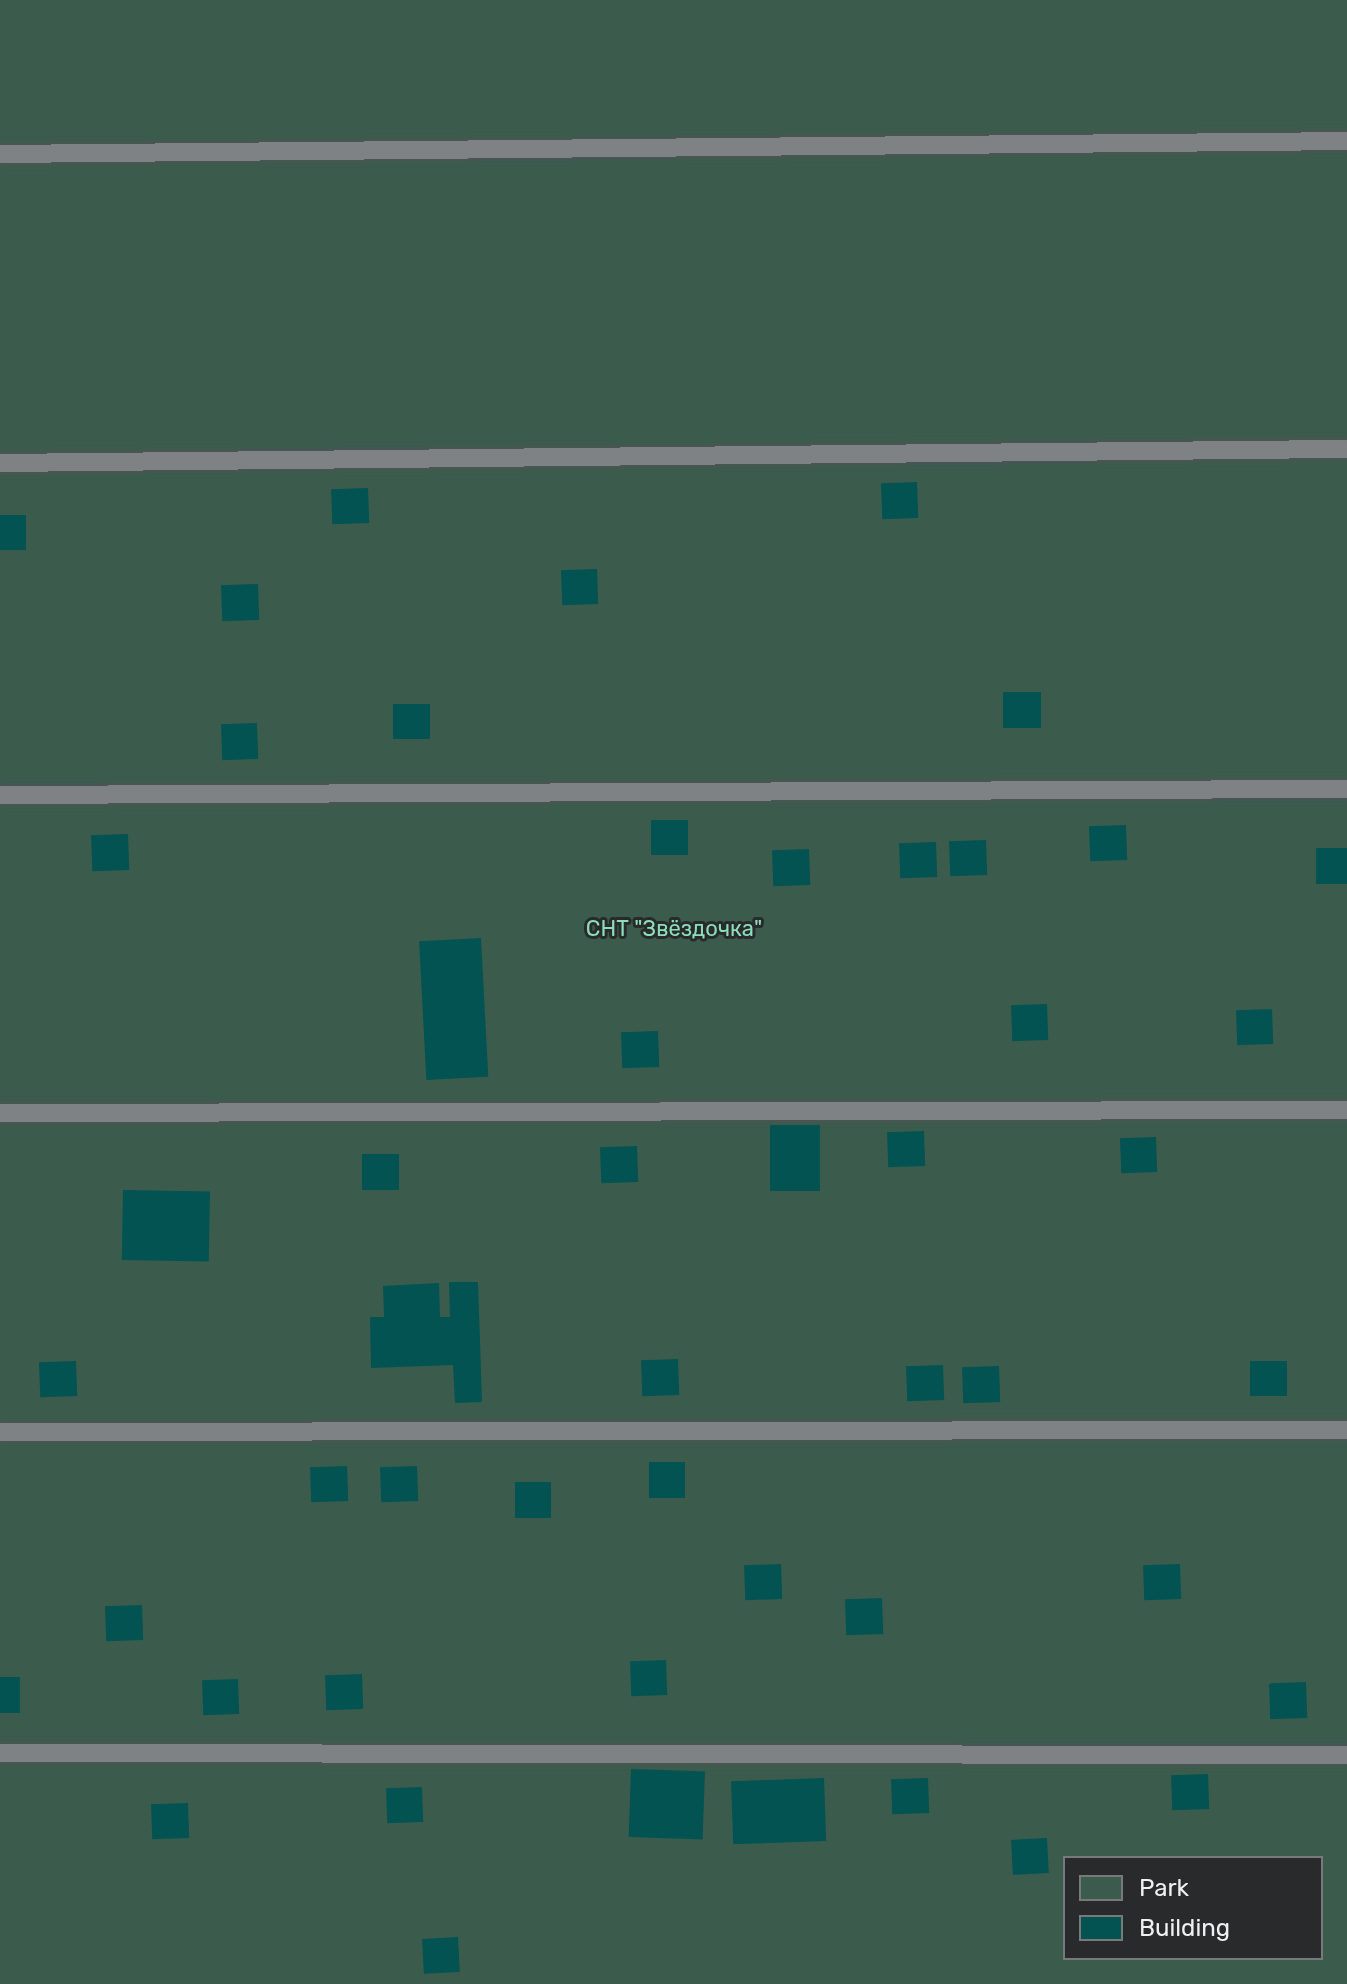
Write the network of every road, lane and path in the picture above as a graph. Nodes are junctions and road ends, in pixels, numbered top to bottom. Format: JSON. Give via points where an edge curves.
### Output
{"nodes":[{"id":1,"x":1347,"y":141,"type":"edge"},
{"id":2,"x":0,"y":154,"type":"edge"},
{"id":3,"x":1347,"y":449,"type":"edge"},
{"id":4,"x":0,"y":463,"type":"edge"},
{"id":5,"x":1347,"y":789,"type":"edge"},
{"id":6,"x":0,"y":795,"type":"edge"},
{"id":7,"x":1347,"y":1110,"type":"edge"},
{"id":8,"x":0,"y":1113,"type":"edge"},
{"id":9,"x":1347,"y":1430,"type":"edge"},
{"id":10,"x":0,"y":1432,"type":"edge"},
{"id":11,"x":0,"y":1753,"type":"edge"},
{"id":12,"x":1347,"y":1755,"type":"edge"}],
"edges":[{"from":1,"to":2,"type":"lane"},
{"from":3,"to":4,"type":"lane"},
{"from":5,"to":6,"type":"lane"},
{"from":7,"to":8,"type":"lane"},
{"from":9,"to":10,"type":"lane"},
{"from":11,"to":12,"type":"lane"}]}
